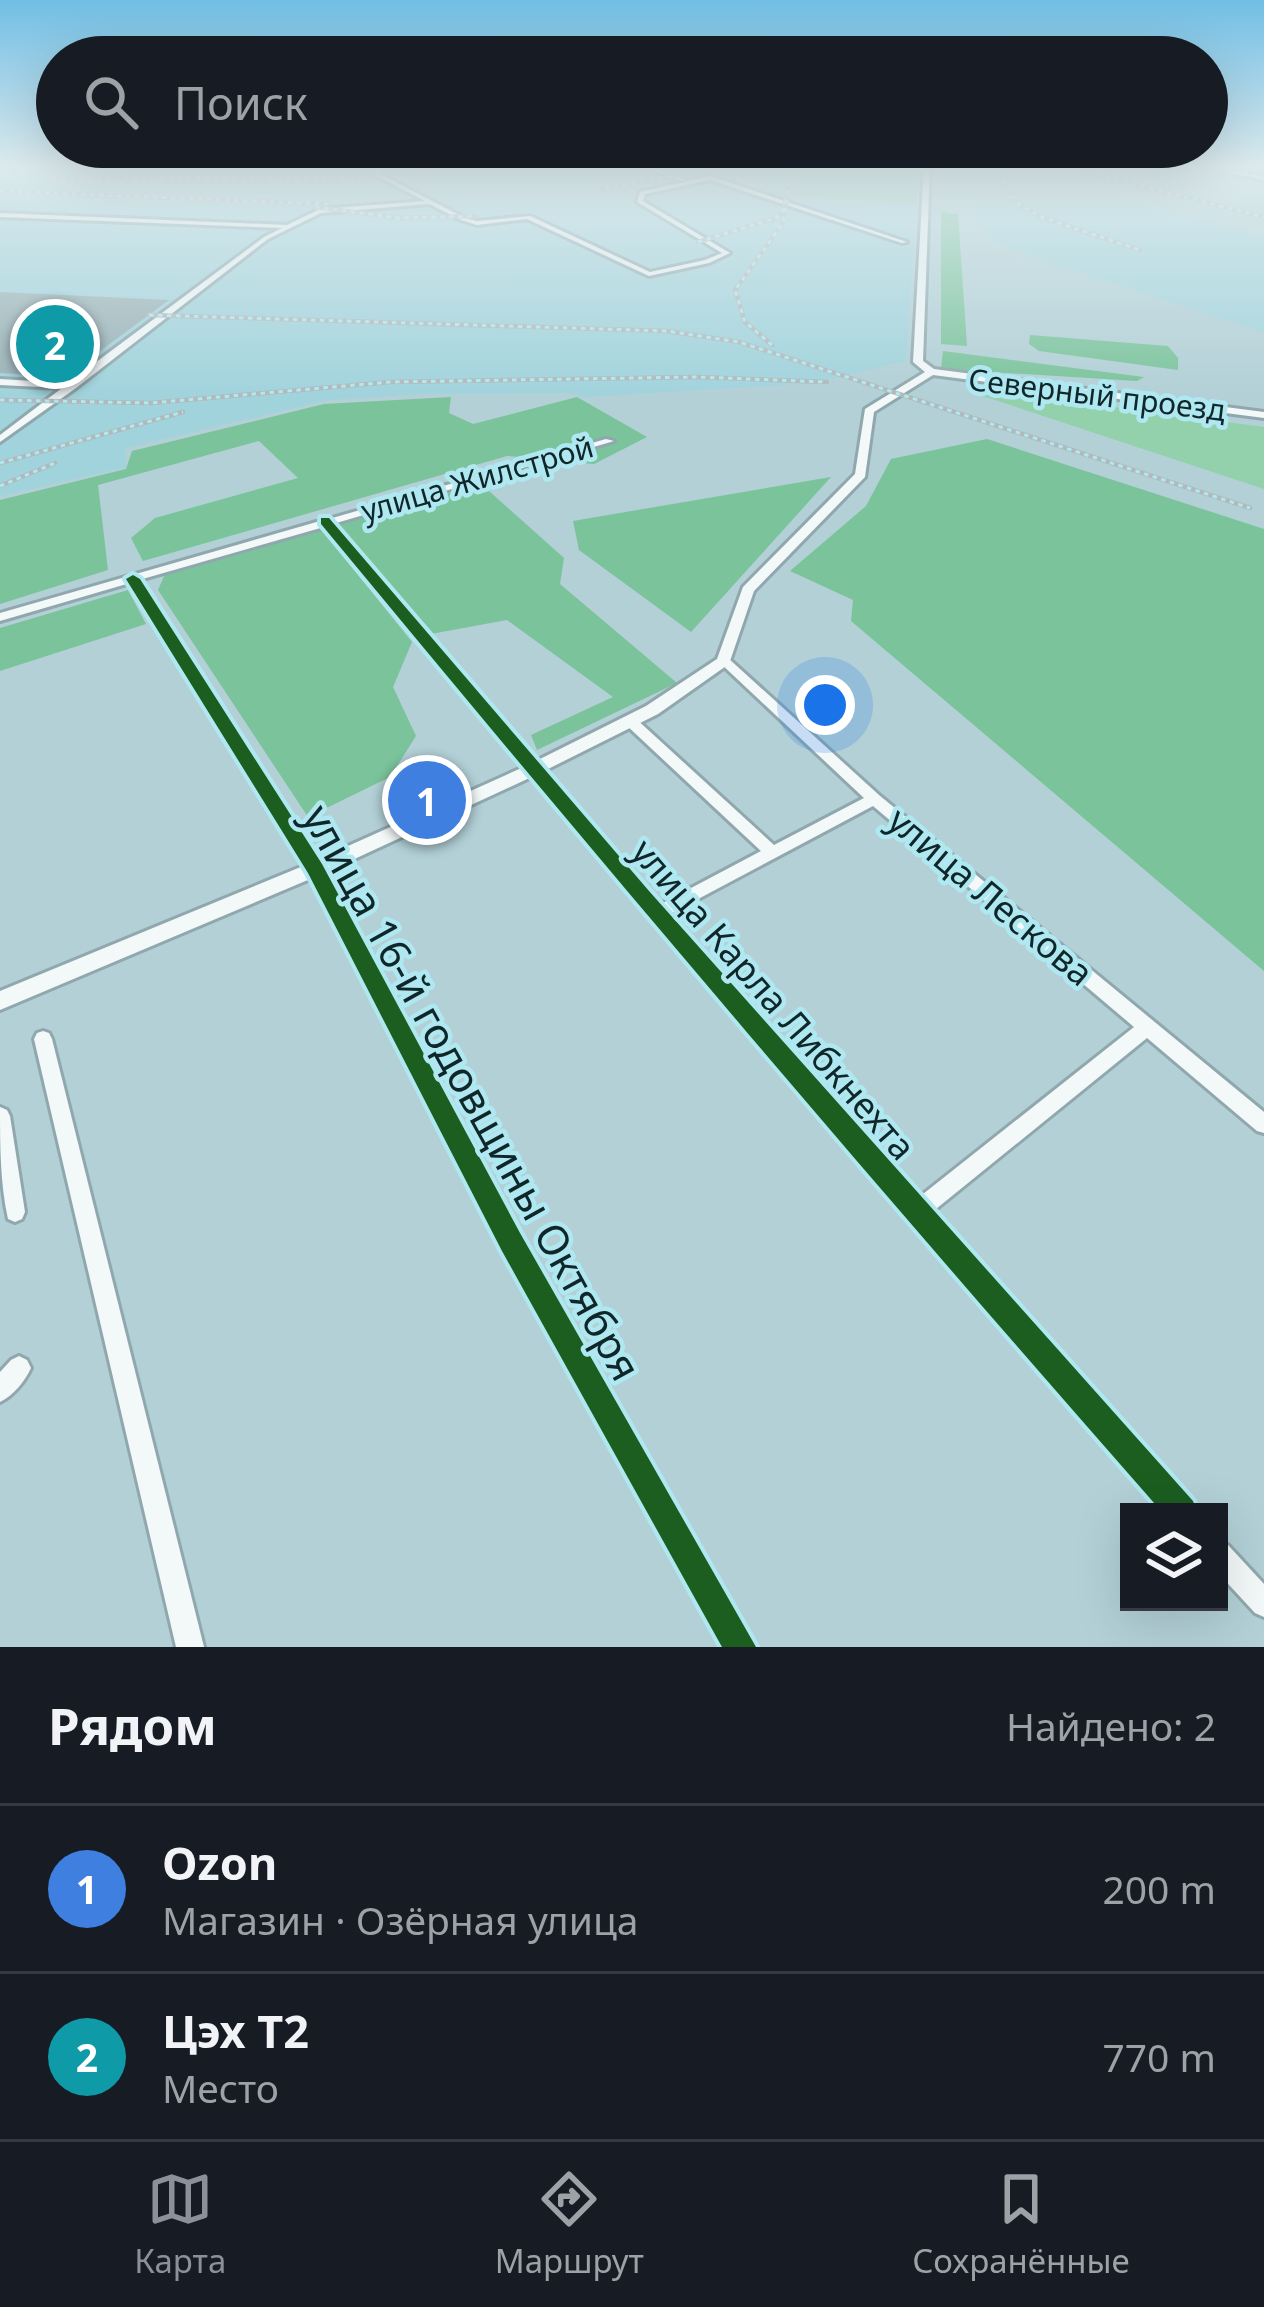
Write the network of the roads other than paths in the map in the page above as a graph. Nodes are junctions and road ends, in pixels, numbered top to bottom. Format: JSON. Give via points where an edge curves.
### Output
{"nodes":[{"id":1,"x":260,"y":243,"type":"edge"},
{"id":2,"x":581,"y":243,"type":"edge"},
{"id":3,"x":710,"y":243,"type":"edge"},
{"id":4,"x":923,"y":243,"type":"edge"},
{"id":5,"x":931,"y":372,"type":"junction"},
{"id":6,"x":0,"y":382,"type":"edge"},
{"id":7,"x":73,"y":386,"type":"junction"},
{"id":8,"x":1264,"y":415,"type":"edge"},
{"id":9,"x":0,"y":439,"type":"edge"},
{"id":10,"x":609,"y":441,"type":"dead end"},
{"id":11,"x":325,"y":521,"type":"junction"},
{"id":12,"x":133,"y":578,"type":"junction"},
{"id":13,"x":0,"y":617,"type":"edge"},
{"id":14,"x":724,"y":661,"type":"junction"},
{"id":15,"x":628,"y":720,"type":"junction"},
{"id":16,"x":532,"y":770,"type":"junction"},
{"id":17,"x":874,"y":799,"type":"junction"},
{"id":18,"x":773,"y":853,"type":"junction"},
{"id":19,"x":315,"y":869,"type":"junction"},
{"id":20,"x":658,"y":913,"type":"junction"},
{"id":21,"x":0,"y":1001,"type":"edge"},
{"id":22,"x":1149,"y":1026,"type":"junction"},
{"id":23,"x":43,"y":1040,"type":"dead end"},
{"id":24,"x":0,"y":1116,"type":"edge"},
{"id":25,"x":1264,"y":1124,"type":"edge"},
{"id":26,"x":66,"y":1128,"type":"junction"},
{"id":27,"x":15,"y":1212,"type":"dead end"},
{"id":28,"x":915,"y":1213,"type":"junction"},
{"id":29,"x":20,"y":1368,"type":"dead end"},
{"id":30,"x":0,"y":1390,"type":"edge"},
{"id":31,"x":1174,"y":1503,"type":"edge"},
{"id":32,"x":1228,"y":1564,"type":"edge"},
{"id":33,"x":1264,"y":1604,"type":"edge"},
{"id":34,"x":740,"y":1647,"type":"edge"}],
"edges":[{"from":1,"to":7,"type":"street"},
{"from":2,"to":3,"type":"street","via":[[649,274],[727,253]]},
{"from":4,"to":5,"type":"street","via":[[918,362]]},
{"from":5,"to":8,"type":"street","name":"Северный проезд"},
{"from":5,"to":14,"type":"street","via":[[869,411],[861,475],[748,590]]},
{"from":6,"to":7,"type":"street"},
{"from":7,"to":9,"type":"street"},
{"from":10,"to":11,"type":"street","name":"улица Жилстрой"},
{"from":11,"to":12,"type":"street","name":"улица Жилстрой"},
{"from":11,"to":16,"type":"street","name":"улица Карла Либкнехта"},
{"from":12,"to":13,"type":"street","name":"улица Жилстрой"},
{"from":12,"to":19,"type":"street","name":"улица 16-й годовщины Октября"},
{"from":14,"to":15,"type":"street"},
{"from":14,"to":17,"type":"street","name":"улица Лескова"},
{"from":15,"to":16,"type":"street"},
{"from":15,"to":18,"type":"street"},
{"from":16,"to":19,"type":"street"},
{"from":16,"to":20,"type":"street","name":"улица Карла Либкнехта"},
{"from":17,"to":18,"type":"street"},
{"from":17,"to":22,"type":"street","name":"улица Лескова"},
{"from":18,"to":20,"type":"street"},
{"from":19,"to":21,"type":"street"},
{"from":19,"to":34,"type":"street","name":"улица 16-й годовщины Октября","via":[[511,1242]]},
{"from":20,"to":28,"type":"street","name":"улица Карла Либкнехта"},
{"from":22,"to":25,"type":"street","name":"улица Лескова"},
{"from":22,"to":28,"type":"street"},
{"from":23,"to":26,"type":"street"},
{"from":24,"to":27,"type":"street"},
{"from":26,"to":26,"type":"street","via":[[87,1218],[190,1647],[86,1218]]},
{"from":28,"to":31,"type":"street","name":"улица Карла Либкнехта"},
{"from":29,"to":30,"type":"street"},
{"from":32,"to":33,"type":"street"}]}
